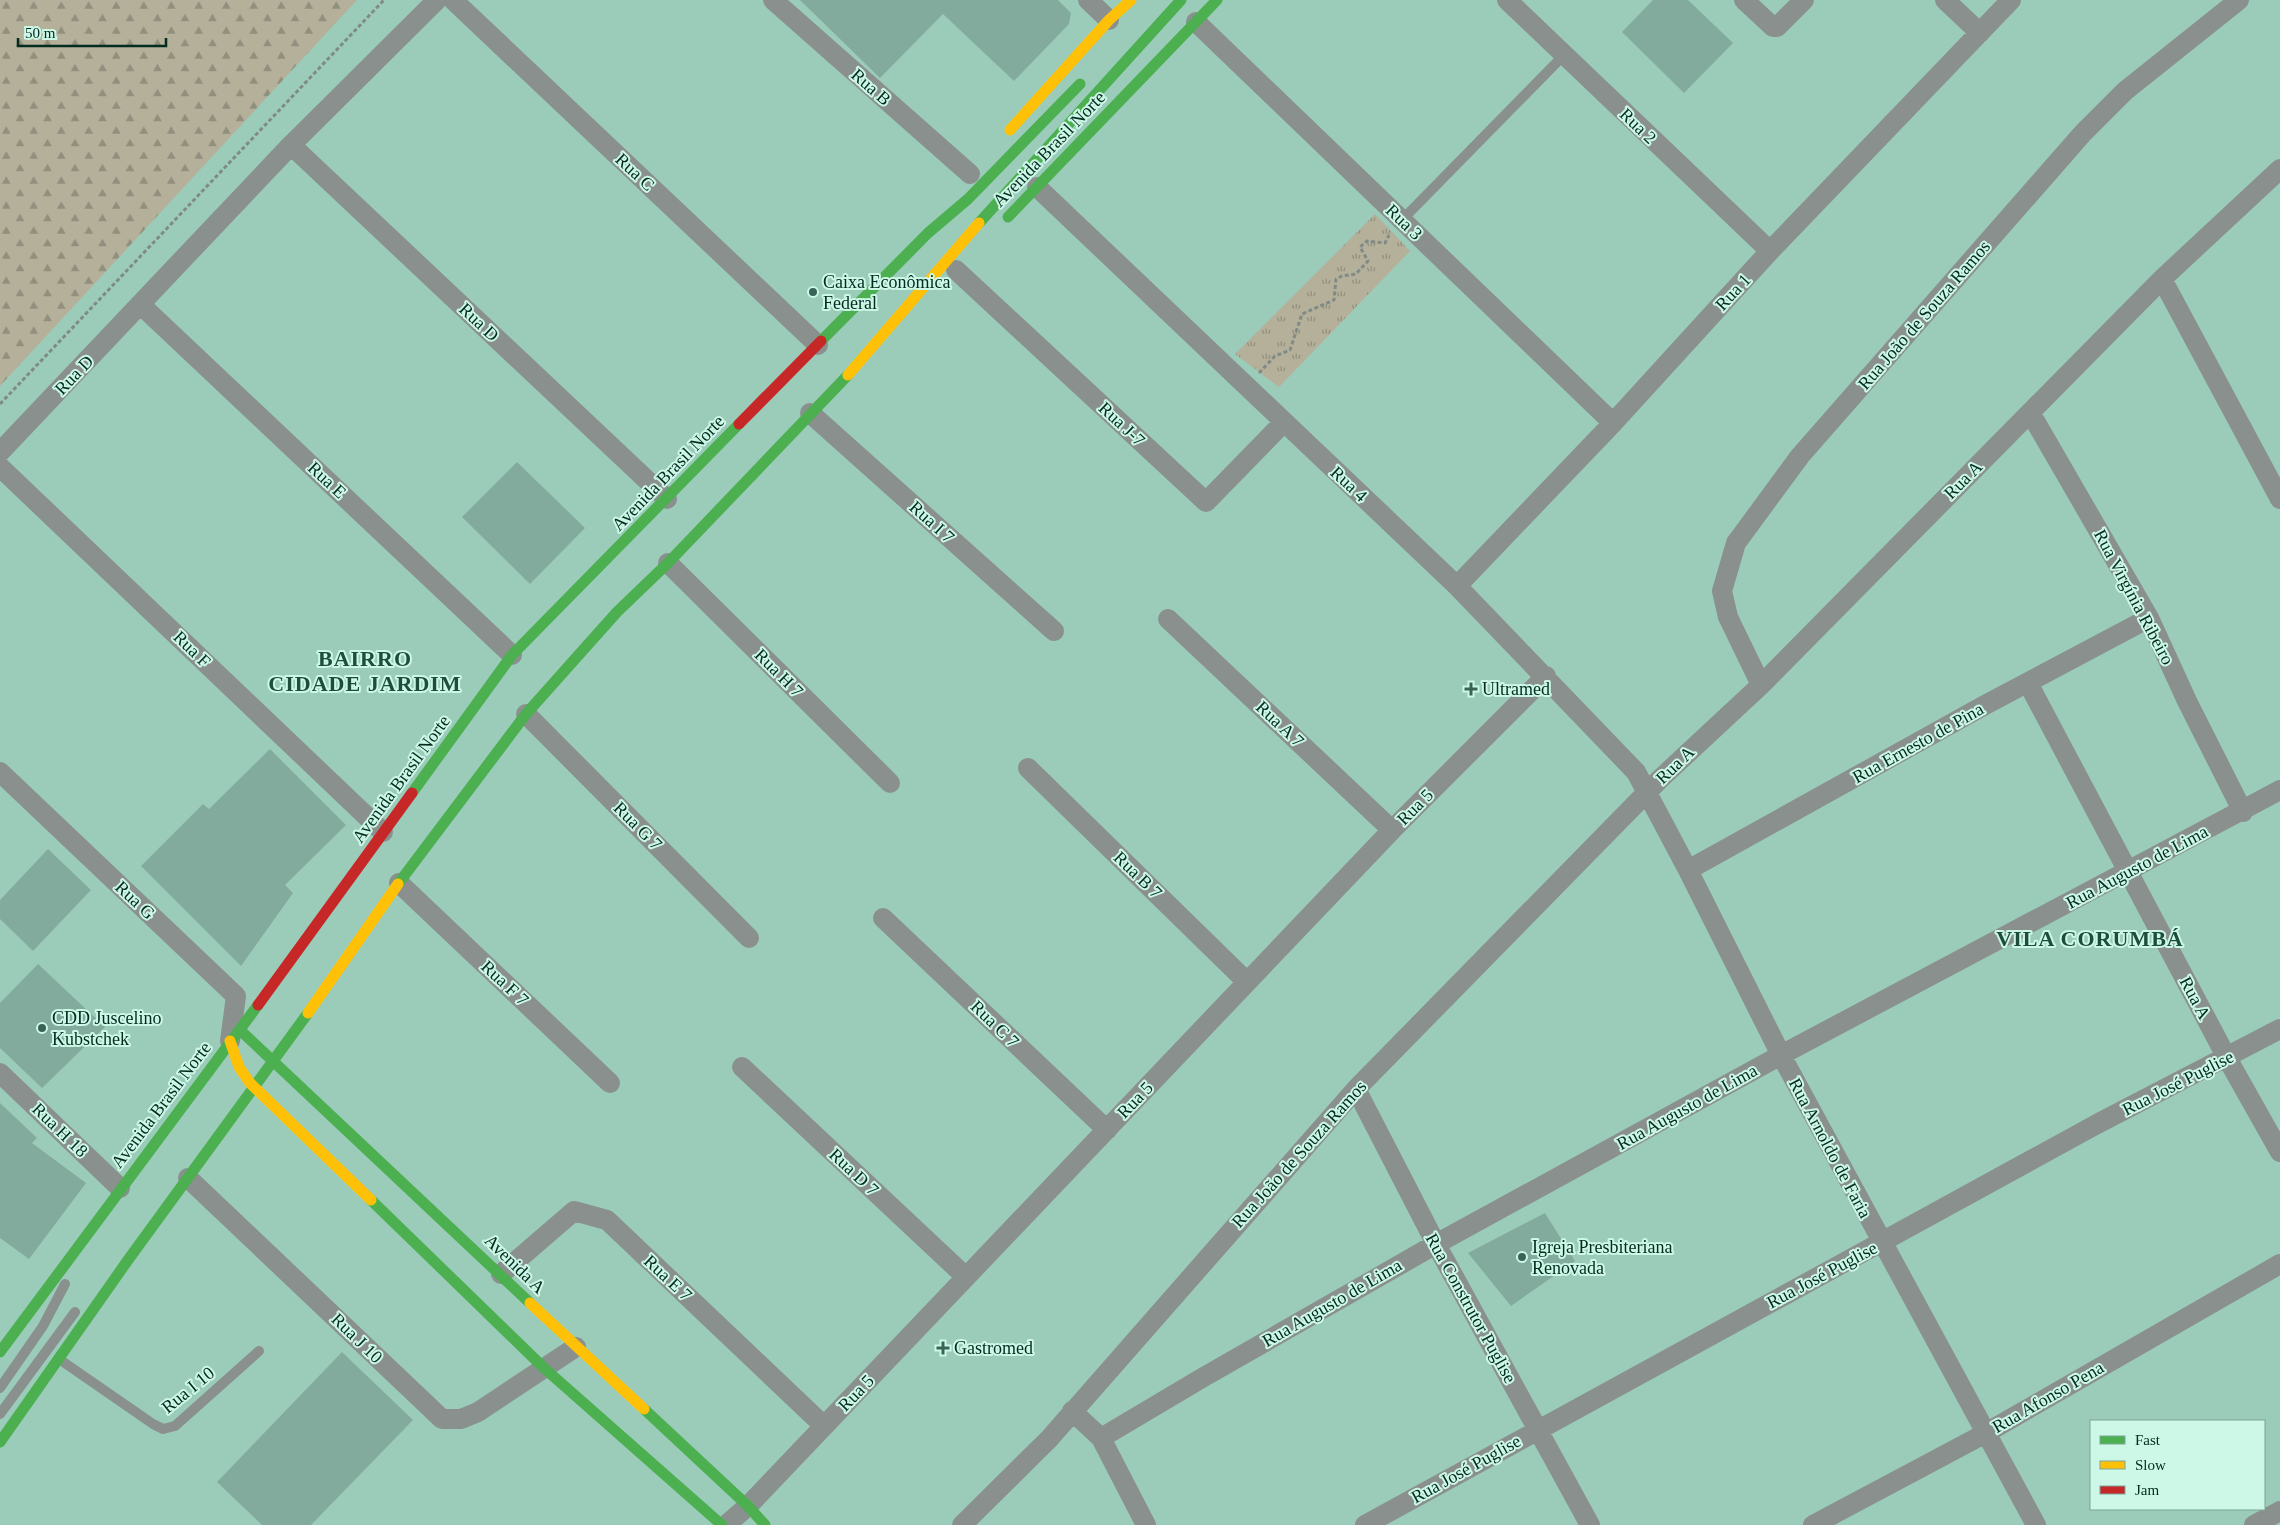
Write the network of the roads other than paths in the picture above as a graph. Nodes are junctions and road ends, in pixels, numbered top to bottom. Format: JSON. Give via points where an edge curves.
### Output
{"nodes":[{"id":1,"x":437,"y":0,"type":"edge"},
{"id":2,"x":453,"y":0,"type":"edge"},
{"id":3,"x":773,"y":0,"type":"edge"},
{"id":4,"x":1088,"y":0,"type":"edge"},
{"id":5,"x":1131,"y":0,"type":"edge"},
{"id":6,"x":1181,"y":0,"type":"edge"},
{"id":7,"x":1217,"y":0,"type":"edge"},
{"id":8,"x":1508,"y":0,"type":"edge"},
{"id":9,"x":1744,"y":0,"type":"edge"},
{"id":10,"x":1804,"y":0,"type":"edge"},
{"id":11,"x":1945,"y":0,"type":"edge"},
{"id":12,"x":2011,"y":0,"type":"edge"},
{"id":13,"x":2239,"y":0,"type":"edge"},
{"id":14,"x":1110,"y":20,"type":"junction"},
{"id":15,"x":1196,"y":22,"type":"junction"},
{"id":16,"x":1980,"y":32,"type":"junction"},
{"id":17,"x":1564,"y":55,"type":"junction"},
{"id":18,"x":1091,"y":73,"type":"dead end"},
{"id":19,"x":1003,"y":138,"type":"dead end"},
{"id":20,"x":292,"y":144,"type":"junction"},
{"id":21,"x":2280,"y":169,"type":"edge"},
{"id":22,"x":971,"y":174,"type":"dead end"},
{"id":23,"x":1038,"y":187,"type":"junction"},
{"id":24,"x":954,"y":196,"type":"dead end"},
{"id":25,"x":1398,"y":224,"type":"junction"},
{"id":26,"x":997,"y":228,"type":"dead end"},
{"id":27,"x":928,"y":232,"type":"junction"},
{"id":28,"x":1770,"y":251,"type":"junction"},
{"id":29,"x":960,"y":266,"type":"joint"},
{"id":30,"x":2162,"y":279,"type":"junction"},
{"id":31,"x":141,"y":305,"type":"junction"},
{"id":32,"x":900,"y":315,"type":"junction"},
{"id":33,"x":818,"y":344,"type":"junction"},
{"id":34,"x":810,"y":413,"type":"junction"},
{"id":35,"x":2030,"y":414,"type":"junction"},
{"id":36,"x":1284,"y":422,"type":"junction"},
{"id":37,"x":1613,"y":423,"type":"junction"},
{"id":38,"x":0,"y":452,"type":"edge"},
{"id":39,"x":0,"y":467,"type":"edge"},
{"id":40,"x":667,"y":499,"type":"junction"},
{"id":41,"x":2280,"y":499,"type":"edge"},
{"id":42,"x":668,"y":563,"type":"junction"},
{"id":43,"x":1457,"y":586,"type":"junction"},
{"id":44,"x":2149,"y":618,"type":"junction"},
{"id":45,"x":1168,"y":619,"type":"dead end"},
{"id":46,"x":1054,"y":630,"type":"dead end"},
{"id":47,"x":512,"y":655,"type":"junction"},
{"id":48,"x":1546,"y":676,"type":"junction"},
{"id":49,"x":2028,"y":683,"type":"junction"},
{"id":50,"x":1761,"y":685,"type":"junction"},
{"id":51,"x":526,"y":714,"type":"junction"},
{"id":52,"x":1028,"y":768,"type":"dead end"},
{"id":53,"x":0,"y":772,"type":"edge"},
{"id":54,"x":890,"y":783,"type":"dead end"},
{"id":55,"x":2280,"y":790,"type":"edge"},
{"id":56,"x":1647,"y":793,"type":"junction"},
{"id":57,"x":2243,"y":812,"type":"junction"},
{"id":58,"x":1392,"y":830,"type":"junction"},
{"id":59,"x":384,"y":832,"type":"junction"},
{"id":60,"x":1688,"y":870,"type":"junction"},
{"id":61,"x":2129,"y":872,"type":"junction"},
{"id":62,"x":399,"y":882,"type":"junction"},
{"id":63,"x":883,"y":918,"type":"dead end"},
{"id":64,"x":749,"y":938,"type":"dead end"},
{"id":65,"x":1247,"y":982,"type":"junction"},
{"id":66,"x":2280,"y":1029,"type":"edge"},
{"id":67,"x":235,"y":1036,"type":"junction"},
{"id":68,"x":1780,"y":1055,"type":"junction"},
{"id":69,"x":2227,"y":1058,"type":"junction"},
{"id":70,"x":274,"y":1062,"type":"junction"},
{"id":71,"x":742,"y":1067,"type":"dead end"},
{"id":72,"x":0,"y":1072,"type":"edge"},
{"id":73,"x":610,"y":1083,"type":"dead end"},
{"id":74,"x":254,"y":1088,"type":"junction"},
{"id":75,"x":1356,"y":1089,"type":"junction"},
{"id":76,"x":1107,"y":1130,"type":"junction"},
{"id":77,"x":2280,"y":1152,"type":"edge"},
{"id":78,"x":188,"y":1178,"type":"junction"},
{"id":79,"x":120,"y":1188,"type":"junction"},
{"id":80,"x":82,"y":1241,"type":"junction"},
{"id":81,"x":1881,"y":1243,"type":"junction"},
{"id":82,"x":1436,"y":1244,"type":"junction"},
{"id":83,"x":128,"y":1260,"type":"junction"},
{"id":84,"x":2280,"y":1264,"type":"edge"},
{"id":85,"x":501,"y":1274,"type":"junction"},
{"id":86,"x":966,"y":1277,"type":"junction"},
{"id":87,"x":576,"y":1347,"type":"junction"},
{"id":88,"x":259,"y":1350,"type":"dead end"},
{"id":89,"x":0,"y":1352,"type":"edge"},
{"id":90,"x":58,"y":1359,"type":"junction"},
{"id":91,"x":544,"y":1368,"type":"junction"},
{"id":92,"x":0,"y":1388,"type":"edge"},
{"id":93,"x":1072,"y":1411,"type":"junction"},
{"id":94,"x":0,"y":1414,"type":"edge"},
{"id":95,"x":824,"y":1426,"type":"junction"},
{"id":96,"x":1538,"y":1429,"type":"junction"},
{"id":97,"x":1986,"y":1432,"type":"junction"},
{"id":98,"x":1101,"y":1438,"type":"junction"},
{"id":99,"x":0,"y":1442,"type":"edge"},
{"id":100,"x":748,"y":1506,"type":"junction"},
{"id":101,"x":2280,"y":1511,"type":"edge"},
{"id":102,"x":722,"y":1525,"type":"edge"},
{"id":103,"x":726,"y":1525,"type":"edge"},
{"id":104,"x":765,"y":1525,"type":"edge"},
{"id":105,"x":962,"y":1525,"type":"edge"},
{"id":106,"x":1146,"y":1525,"type":"edge"},
{"id":107,"x":1365,"y":1525,"type":"edge"},
{"id":108,"x":1590,"y":1525,"type":"edge"},
{"id":109,"x":1814,"y":1525,"type":"edge"},
{"id":110,"x":2036,"y":1525,"type":"edge"},
{"id":111,"x":2254,"y":1525,"type":"edge"}],
"edges":[{"from":1,"to":20,"type":"street","name":"Rua D"},
{"from":2,"to":33,"type":"street","name":"Rua C"},
{"from":3,"to":22,"type":"street","name":"Rua B"},
{"from":4,"to":14,"type":"street"},
{"from":5,"to":14,"type":"main road"},
{"from":6,"to":32,"type":"main road","name":"Avenida Brasil Norte","via":[[934,273]]},
{"from":7,"to":15,"type":"main road","name":"Avenida Brasil Norte"},
{"from":8,"to":17,"type":"street","name":"Rua 2"},
{"from":9,"to":10,"type":"street","via":[[1777,27]]},
{"from":11,"to":16,"type":"street"},
{"from":12,"to":16,"type":"street","name":"Rua 1"},
{"from":13,"to":50,"type":"street","name":"Rua João de Souza Ramos","via":[[2125,91],[2083,133],[1800,456],[1736,543],[1722,591],[1728,617]]},
{"from":14,"to":19,"type":"main road"},
{"from":15,"to":23,"type":"main road","name":"Avenida Brasil Norte"},
{"from":15,"to":25,"type":"street","name":"Rua 3"},
{"from":16,"to":28,"type":"street","name":"Rua 1"},
{"from":17,"to":25,"type":"lane"},
{"from":17,"to":28,"type":"street","name":"Rua 2"},
{"from":18,"to":27,"type":"main road","name":"Avenida Brasil Norte","via":[[968,199]]},
{"from":20,"to":31,"type":"street","name":"Rua D"},
{"from":20,"to":40,"type":"street","name":"Rua D"},
{"from":21,"to":30,"type":"street","name":"Rua A"},
{"from":23,"to":26,"type":"main road","name":"Avenida Brasil Norte"},
{"from":23,"to":36,"type":"street","name":"Rua 4"},
{"from":24,"to":27,"type":"main road","name":"Avenida Brasil Norte"},
{"from":25,"to":37,"type":"street","name":"Rua 3"},
{"from":27,"to":33,"type":"main road","name":"Avenida Brasil Norte"},
{"from":28,"to":37,"type":"street","name":"Rua 1"},
{"from":29,"to":32,"type":"main road","name":"Avenida Brasil Norte"},
{"from":29,"to":36,"type":"street","name":"Rua J-7","via":[[1206,502]]},
{"from":30,"to":35,"type":"street","name":"Rua A"},
{"from":30,"to":41,"type":"street"},
{"from":31,"to":38,"type":"street","name":"Rua D"},
{"from":31,"to":47,"type":"street","name":"Rua E"},
{"from":32,"to":34,"type":"main road","name":"Avenida Brasil Norte","via":[[857,366]]},
{"from":33,"to":40,"type":"main road","name":"Avenida Brasil Norte"},
{"from":34,"to":42,"type":"main road","name":"Avenida Brasil Norte"},
{"from":34,"to":46,"type":"street","name":"Rua I 7"},
{"from":35,"to":44,"type":"street","name":"Rua Virgínia Ribeiro"},
{"from":35,"to":50,"type":"street","name":"Rua A"},
{"from":36,"to":43,"type":"street","name":"Rua 4"},
{"from":37,"to":43,"type":"street","name":"Rua 1"},
{"from":39,"to":59,"type":"street","name":"Rua F"},
{"from":40,"to":47,"type":"main road","name":"Avenida Brasil Norte"},
{"from":42,"to":51,"type":"main road","name":"Avenida Brasil Norte","via":[[617,612]]},
{"from":42,"to":54,"type":"street","name":"Rua H 7"},
{"from":43,"to":48,"type":"street","name":"Rua 4"},
{"from":44,"to":49,"type":"street","name":"Rua Ernesto de Pina"},
{"from":44,"to":57,"type":"street","name":"Rua Virgínia Ribeiro"},
{"from":45,"to":58,"type":"street","name":"Rua A 7"},
{"from":47,"to":59,"type":"main road","name":"Avenida Brasil Norte"},
{"from":48,"to":56,"type":"street","name":"Rua 4","via":[[1636,772]]},
{"from":48,"to":58,"type":"street","name":"Rua 5"},
{"from":49,"to":60,"type":"street","name":"Rua Ernesto de Pina"},
{"from":49,"to":61,"type":"street","name":"Rua A"},
{"from":50,"to":56,"type":"street","name":"Rua A"},
{"from":51,"to":62,"type":"main road","name":"Avenida Brasil Norte"},
{"from":51,"to":64,"type":"street","name":"Rua G 7"},
{"from":52,"to":65,"type":"street","name":"Rua B 7"},
{"from":53,"to":67,"type":"street","name":"Rua G","via":[[236,996]]},
{"from":55,"to":57,"type":"street","name":"Rua Augusto de Lima"},
{"from":56,"to":60,"type":"street","name":"Rua Arnoldo de Faria"},
{"from":56,"to":75,"type":"street","name":"Rua João de Souza Ramos"},
{"from":57,"to":61,"type":"street","name":"Rua Augusto de Lima"},
{"from":58,"to":65,"type":"street","name":"Rua 5"},
{"from":59,"to":67,"type":"main road","name":"Avenida Brasil Norte"},
{"from":60,"to":68,"type":"street","name":"Rua Arnoldo de Faria"},
{"from":61,"to":68,"type":"street","name":"Rua Augusto de Lima"},
{"from":61,"to":69,"type":"street","name":"Rua A"},
{"from":62,"to":70,"type":"main road","name":"Avenida Brasil Norte"},
{"from":62,"to":73,"type":"street","name":"Rua F 7"},
{"from":63,"to":76,"type":"street","name":"Rua C 7"},
{"from":65,"to":76,"type":"street","name":"Rua 5"},
{"from":66,"to":69,"type":"street","name":"Rua José Puglise"},
{"from":67,"to":70,"type":"main road","name":"Avenida A"},
{"from":67,"to":74,"type":"main road","via":[[234,1057]]},
{"from":67,"to":79,"type":"main road","name":"Avenida Brasil Norte"},
{"from":68,"to":81,"type":"street","name":"Rua Arnoldo de Faria"},
{"from":68,"to":82,"type":"street","name":"Rua Augusto de Lima"},
{"from":69,"to":77,"type":"street","name":"Rua A"},
{"from":69,"to":81,"type":"street","name":"Rua José Puglise","via":[[2097,1124]]},
{"from":70,"to":74,"type":"main road","name":"Avenida Brasil Norte"},
{"from":70,"to":85,"type":"main road","name":"Avenida A"},
{"from":71,"to":86,"type":"street","name":"Rua D 7"},
{"from":72,"to":79,"type":"street","name":"Rua H 18"},
{"from":74,"to":78,"type":"main road","name":"Avenida Brasil Norte"},
{"from":74,"to":91,"type":"main road"},
{"from":75,"to":82,"type":"street","name":"Rua Construtor Puglise"},
{"from":75,"to":93,"type":"street","name":"Rua João de Souza Ramos"},
{"from":76,"to":86,"type":"street","name":"Rua 5"},
{"from":78,"to":83,"type":"main road","name":"Avenida Brasil Norte"},
{"from":78,"to":91,"type":"street","name":"Rua J 10","via":[[442,1419],[461,1419],[478,1412]]},
{"from":79,"to":80,"type":"main road","name":"Avenida Brasil Norte"},
{"from":80,"to":89,"type":"main road","name":"Avenida Brasil Norte"},
{"from":80,"to":92,"type":"lane","via":[[47,1319]]},
{"from":81,"to":96,"type":"street","name":"Rua José Puglise"},
{"from":81,"to":97,"type":"street","name":"Rua Arnoldo de Faria"},
{"from":82,"to":96,"type":"street","name":"Rua Construtor Puglise"},
{"from":82,"to":98,"type":"street","name":"Rua Augusto de Lima"},
{"from":83,"to":90,"type":"main road","name":"Avenida Brasil Norte"},
{"from":83,"to":94,"type":"lane","via":[[86,1300]]},
{"from":84,"to":97,"type":"street","name":"Rua Afonso Pena"},
{"from":85,"to":87,"type":"main road","name":"Avenida A"},
{"from":85,"to":95,"type":"street","name":"Rua E 7","via":[[574,1211],[607,1220]]},
{"from":86,"to":95,"type":"street","name":"Rua 5"},
{"from":87,"to":91,"type":"street"},
{"from":87,"to":100,"type":"main road","name":"Avenida A"},
{"from":88,"to":90,"type":"lane","name":"Rua I 10","via":[[175,1426],[163,1429]]},
{"from":90,"to":99,"type":"main road","name":"Avenida Brasil Norte"},
{"from":91,"to":102,"type":"main road"},
{"from":93,"to":98,"type":"street"},
{"from":93,"to":105,"type":"street","name":"Rua João de Souza Ramos","via":[[1049,1439]]},
{"from":95,"to":100,"type":"street","name":"Rua 5"},
{"from":96,"to":107,"type":"street","name":"Rua José Puglise"},
{"from":96,"to":108,"type":"street","name":"Rua Construtor Puglise"},
{"from":97,"to":109,"type":"street","name":"Rua Afonso Pena"},
{"from":97,"to":110,"type":"street","name":"Rua Arnoldo de Faria"},
{"from":98,"to":106,"type":"street"},
{"from":100,"to":103,"type":"street","name":"Rua 5"},
{"from":100,"to":104,"type":"main road","name":"Avenida A"},
{"from":101,"to":111,"type":"street"}]}
